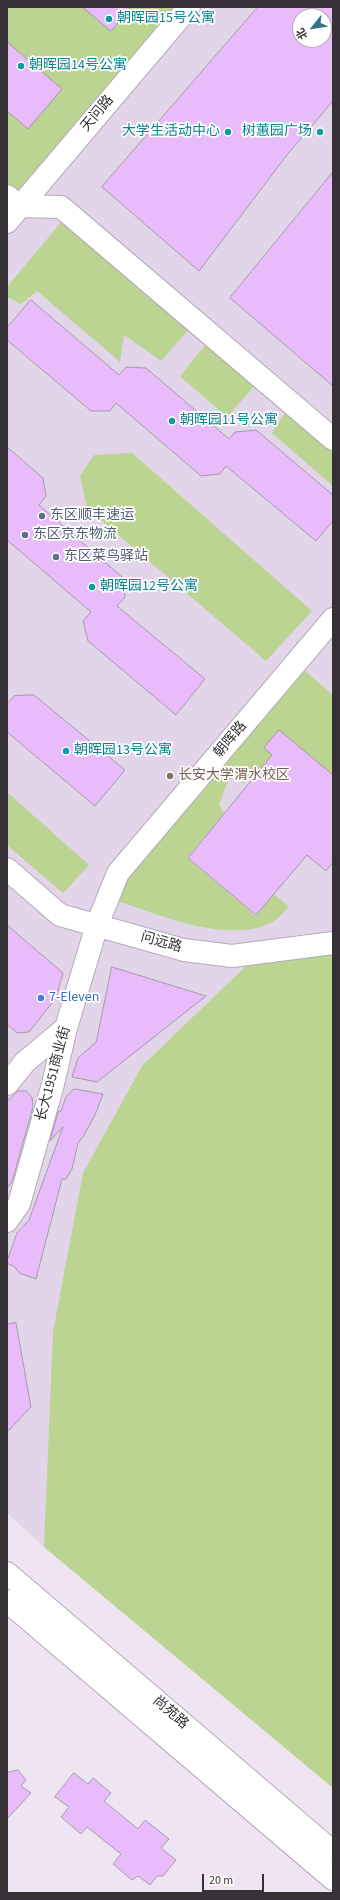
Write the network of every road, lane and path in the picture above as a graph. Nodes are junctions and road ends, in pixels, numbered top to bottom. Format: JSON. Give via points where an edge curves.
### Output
{"nodes":[{"id":1,"x":189,"y":7,"type":"edge"},
{"id":2,"x":11,"y":208,"type":"edge"},
{"id":3,"x":333,"y":439,"type":"edge"},
{"id":4,"x":333,"y":619,"type":"edge"},
{"id":5,"x":7,"y":869,"type":"edge"},
{"id":6,"x":97,"y":925,"type":"junction"},
{"id":7,"x":333,"y":943,"type":"edge"},
{"id":8,"x":66,"y":1028,"type":"junction"},
{"id":9,"x":7,"y":1084,"type":"edge"},
{"id":10,"x":7,"y":1221,"type":"edge"},
{"id":11,"x":7,"y":1573,"type":"edge"},
{"id":12,"x":7,"y":1601,"type":"edge"},
{"id":13,"x":333,"y":1852,"type":"edge"},
{"id":14,"x":333,"y":1879,"type":"edge"}],
"edges":[{"from":1,"to":2,"type":"street","name":"天问路"},
{"from":2,"to":3,"type":"street","via":[[61,207]]},
{"from":4,"to":6,"type":"street","name":"朝晖路","via":[[118,873]]},
{"from":5,"to":6,"type":"street","name":"问远路","via":[[60,915]]},
{"from":6,"to":7,"type":"street","name":"问远路","via":[[184,950],[232,956]]},
{"from":6,"to":8,"type":"street","name":"长大1951商业街"},
{"from":8,"to":9,"type":"street","via":[[25,1062]]},
{"from":8,"to":10,"type":"street","name":"长大1951商业街","via":[[19,1204]]},
{"from":11,"to":13,"type":"street","name":"尚苑路"},
{"from":12,"to":14,"type":"street","name":"尚苑路"}]}
